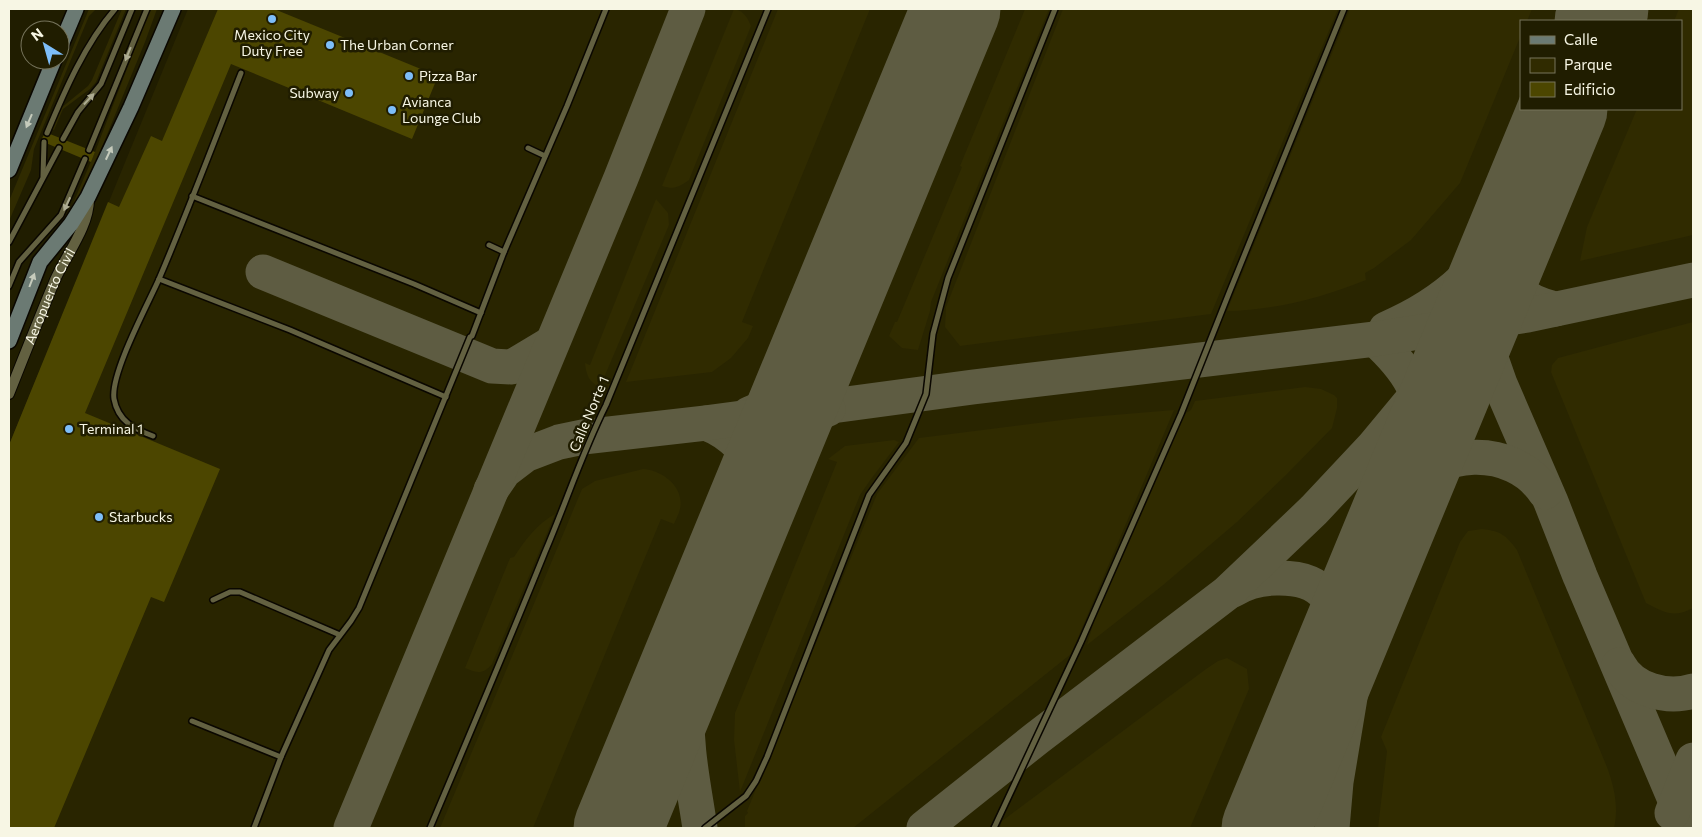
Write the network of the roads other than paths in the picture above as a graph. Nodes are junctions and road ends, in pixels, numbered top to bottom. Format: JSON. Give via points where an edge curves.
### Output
{"nodes":[{"id":1,"x":76,"y":9,"type":"edge"},
{"id":2,"x":115,"y":9,"type":"edge"},
{"id":3,"x":132,"y":9,"type":"edge"},
{"id":4,"x":147,"y":9,"type":"edge"},
{"id":5,"x":173,"y":9,"type":"edge"},
{"id":6,"x":606,"y":9,"type":"edge"},
{"id":7,"x":768,"y":9,"type":"edge"},
{"id":8,"x":1056,"y":9,"type":"edge"},
{"id":9,"x":1344,"y":9,"type":"edge"},
{"id":10,"x":70,"y":23,"type":"edge"},
{"id":11,"x":50,"y":70,"type":"edge"},
{"id":12,"x":241,"y":73,"type":"dead end"},
{"id":13,"x":47,"y":133,"type":"dead end"},
{"id":14,"x":63,"y":139,"type":"dead end"},
{"id":15,"x":44,"y":142,"type":"dead end"},
{"id":16,"x":59,"y":148,"type":"dead end"},
{"id":17,"x":528,"y":148,"type":"dead end"},
{"id":18,"x":89,"y":150,"type":"dead end"},
{"id":19,"x":545,"y":156,"type":"junction"},
{"id":20,"x":85,"y":159,"type":"dead end"},
{"id":21,"x":9,"y":170,"type":"edge"},
{"id":22,"x":43,"y":177,"type":"junction"},
{"id":23,"x":192,"y":196,"type":"junction"},
{"id":24,"x":88,"y":197,"type":"junction"},
{"id":25,"x":9,"y":242,"type":"edge"},
{"id":26,"x":489,"y":245,"type":"dead end"},
{"id":27,"x":504,"y":252,"type":"junction"},
{"id":28,"x":159,"y":279,"type":"junction"},
{"id":29,"x":9,"y":286,"type":"edge"},
{"id":30,"x":22,"y":306,"type":"junction"},
{"id":31,"x":481,"y":313,"type":"junction"},
{"id":32,"x":9,"y":327,"type":"edge"},
{"id":33,"x":9,"y":341,"type":"edge"},
{"id":34,"x":9,"y":394,"type":"edge"},
{"id":35,"x":446,"y":397,"type":"junction"},
{"id":36,"x":153,"y":436,"type":"dead end"},
{"id":37,"x":213,"y":600,"type":"dead end"},
{"id":38,"x":340,"y":635,"type":"junction"},
{"id":39,"x":192,"y":722,"type":"dead end"},
{"id":40,"x":281,"y":757,"type":"junction"},
{"id":41,"x":254,"y":828,"type":"edge"},
{"id":42,"x":430,"y":828,"type":"edge"},
{"id":43,"x":705,"y":828,"type":"edge"},
{"id":44,"x":994,"y":828,"type":"edge"}],
"edges":[{"from":1,"to":10,"type":"street"},
{"from":2,"to":13,"type":"lane","via":[[92,39]]},
{"from":14,"to":3,"type":"lane","one_way":true,"via":[[78,112],[101,84]]},
{"from":4,"to":18,"type":"lane","one_way":true},
{"from":24,"to":5,"type":"street","name":"Aeropuerto Civil","one_way":true},
{"from":6,"to":19,"type":"lane"},
{"from":7,"to":42,"type":"lane","name":"Calle Norte 1"},
{"from":8,"to":43,"type":"lane","via":[[948,278],[933,334],[926,394],[906,443],[869,495],[756,781],[746,796]]},
{"from":9,"to":44,"type":"lane","via":[[1182,414]]},
{"from":11,"to":21,"type":"street","one_way":true},
{"from":12,"to":23,"type":"lane"},
{"from":15,"to":22,"type":"lane"},
{"from":16,"to":22,"type":"lane"},
{"from":17,"to":19,"type":"lane"},
{"from":19,"to":27,"type":"lane"},
{"from":20,"to":29,"type":"lane","one_way":true,"via":[[61,215],[19,262]]},
{"from":22,"to":25,"type":"lane"},
{"from":23,"to":28,"type":"lane"},
{"from":23,"to":31,"type":"lane"},
{"from":30,"to":24,"type":"street","name":"Aeropuerto Civil","one_way":true,"via":[[40,262]]},
{"from":24,"to":34,"type":"street","name":"Aeropuerto Civil","via":[[82,230],[65,258]]},
{"from":26,"to":27,"type":"lane"},
{"from":27,"to":31,"type":"lane"},
{"from":28,"to":35,"type":"lane","via":[[290,330]]},
{"from":28,"to":36,"type":"lane","via":[[121,364],[114,397],[118,413],[127,424]]},
{"from":30,"to":32,"type":"street"},
{"from":30,"to":33,"type":"street","name":"Aeropuerto Civil"},
{"from":31,"to":35,"type":"lane"},
{"from":35,"to":38,"type":"lane","via":[[358,608]]},
{"from":37,"to":38,"type":"lane","via":[[230,592],[240,592]]},
{"from":38,"to":40,"type":"lane","via":[[329,650]]},
{"from":39,"to":40,"type":"lane"},
{"from":40,"to":41,"type":"lane"}]}
